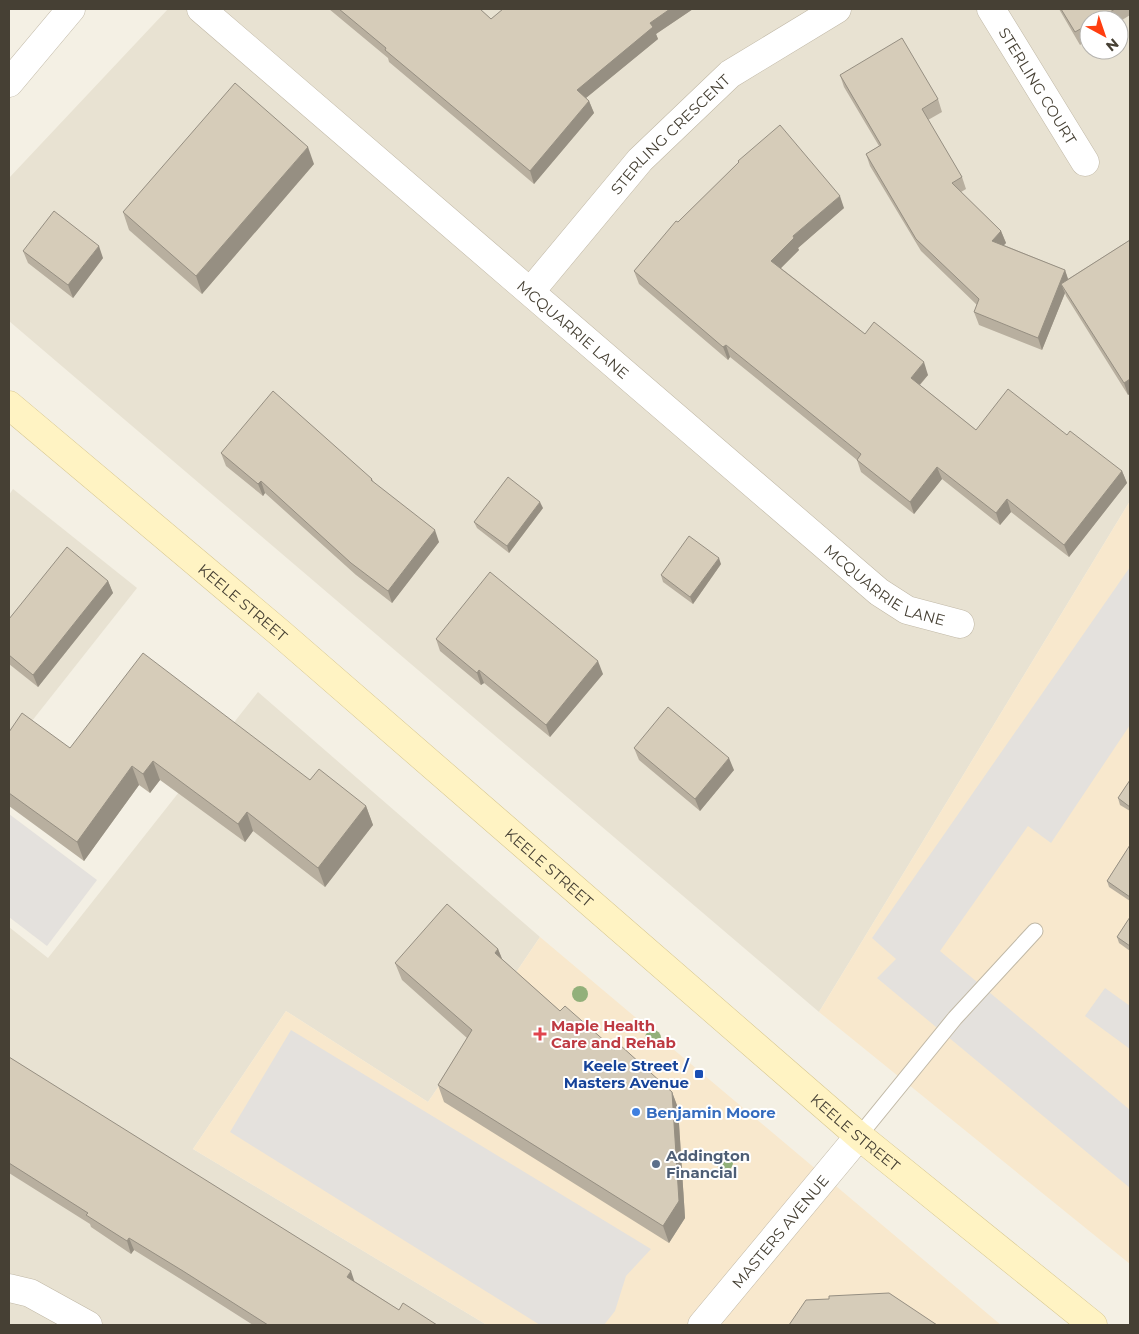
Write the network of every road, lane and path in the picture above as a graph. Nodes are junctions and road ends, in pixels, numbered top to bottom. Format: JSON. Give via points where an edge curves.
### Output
{"nodes":[{"id":1,"x":71,"y":9,"type":"edge"},
{"id":2,"x":201,"y":9,"type":"edge"},
{"id":3,"x":837,"y":9,"type":"edge"},
{"id":4,"x":991,"y":9,"type":"edge"},
{"id":5,"x":9,"y":83,"type":"edge"},
{"id":6,"x":1085,"y":162,"type":"dead end"},
{"id":7,"x":531,"y":290,"type":"junction"},
{"id":8,"x":9,"y":405,"type":"edge"},
{"id":9,"x":960,"y":624,"type":"dead end"},
{"id":10,"x":1035,"y":931,"type":"dead end"},
{"id":11,"x":859,"y":1136,"type":"junction"},
{"id":12,"x":9,"y":1288,"type":"edge"},
{"id":13,"x":88,"y":1325,"type":"edge"},
{"id":14,"x":702,"y":1325,"type":"edge"},
{"id":15,"x":1093,"y":1325,"type":"edge"}],
"edges":[{"from":1,"to":5,"type":"street"},
{"from":2,"to":7,"type":"street","name":"MCQUARRIE LANE"},
{"from":3,"to":7,"type":"street","name":"STERLING CRESCENT","via":[[730,74],[640,160]]},
{"from":4,"to":6,"type":"street","name":"STERLING COURT"},
{"from":7,"to":9,"type":"street","name":"MCQUARRIE LANE","via":[[879,592],[907,610]]},
{"from":8,"to":11,"type":"main road","name":"KEELE STREET","via":[[280,633]]},
{"from":10,"to":11,"type":"lane","via":[[955,1018]]},
{"from":11,"to":14,"type":"street","name":"MASTERS AVENUE"},
{"from":11,"to":15,"type":"main road","name":"KEELE STREET"},
{"from":12,"to":13,"type":"street","via":[[30,1292]]}]}
